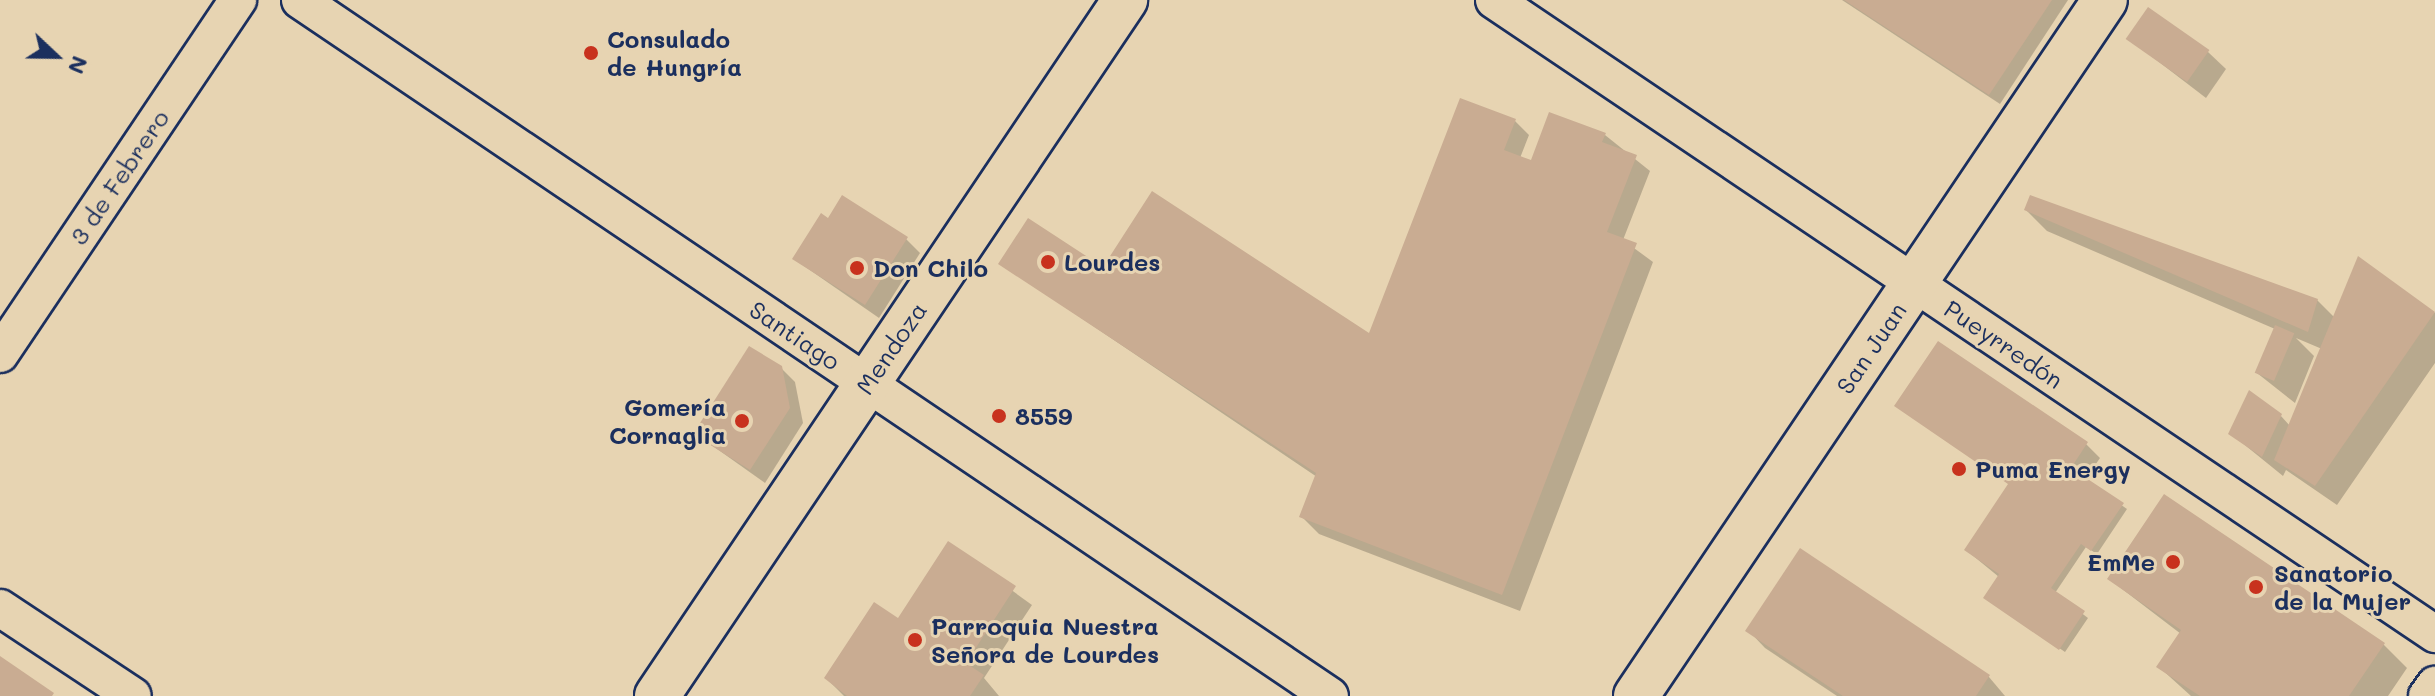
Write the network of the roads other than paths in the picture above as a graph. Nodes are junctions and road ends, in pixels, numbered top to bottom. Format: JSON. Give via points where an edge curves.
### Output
{"nodes":[{"id":1,"x":238,"y":0,"type":"edge"},
{"id":2,"x":300,"y":0,"type":"edge"},
{"id":3,"x":1125,"y":0,"type":"edge"},
{"id":4,"x":1494,"y":0,"type":"edge"},
{"id":5,"x":2105,"y":0,"type":"edge"},
{"id":6,"x":1914,"y":284,"type":"junction"},
{"id":7,"x":0,"y":354,"type":"edge"},
{"id":8,"x":867,"y":383,"type":"junction"},
{"id":9,"x":0,"y":608,"type":"edge"},
{"id":10,"x":2435,"y":634,"type":"edge"},
{"id":11,"x":2435,"y":685,"type":"edge"},
{"id":12,"x":133,"y":696,"type":"edge"},
{"id":13,"x":657,"y":696,"type":"edge"},
{"id":14,"x":1330,"y":696,"type":"edge"},
{"id":15,"x":1636,"y":696,"type":"edge"},
{"id":16,"x":2427,"y":696,"type":"edge"}],
"edges":[{"from":1,"to":7,"type":"street","name":"3 de Febrero"},
{"from":2,"to":8,"type":"street","name":"Santiago"},
{"from":3,"to":8,"type":"main road","name":"Mendoza"},
{"from":4,"to":6,"type":"street","name":"Pueyrredón"},
{"from":5,"to":6,"type":"main road","name":"San Juan"},
{"from":6,"to":10,"type":"street","name":"Pueyrredón"},
{"from":6,"to":15,"type":"main road","name":"San Juan"},
{"from":8,"to":13,"type":"main road","name":"Mendoza"},
{"from":8,"to":14,"type":"street","name":"Santiago"},
{"from":9,"to":12,"type":"street"},
{"from":11,"to":16,"type":"street"}]}
